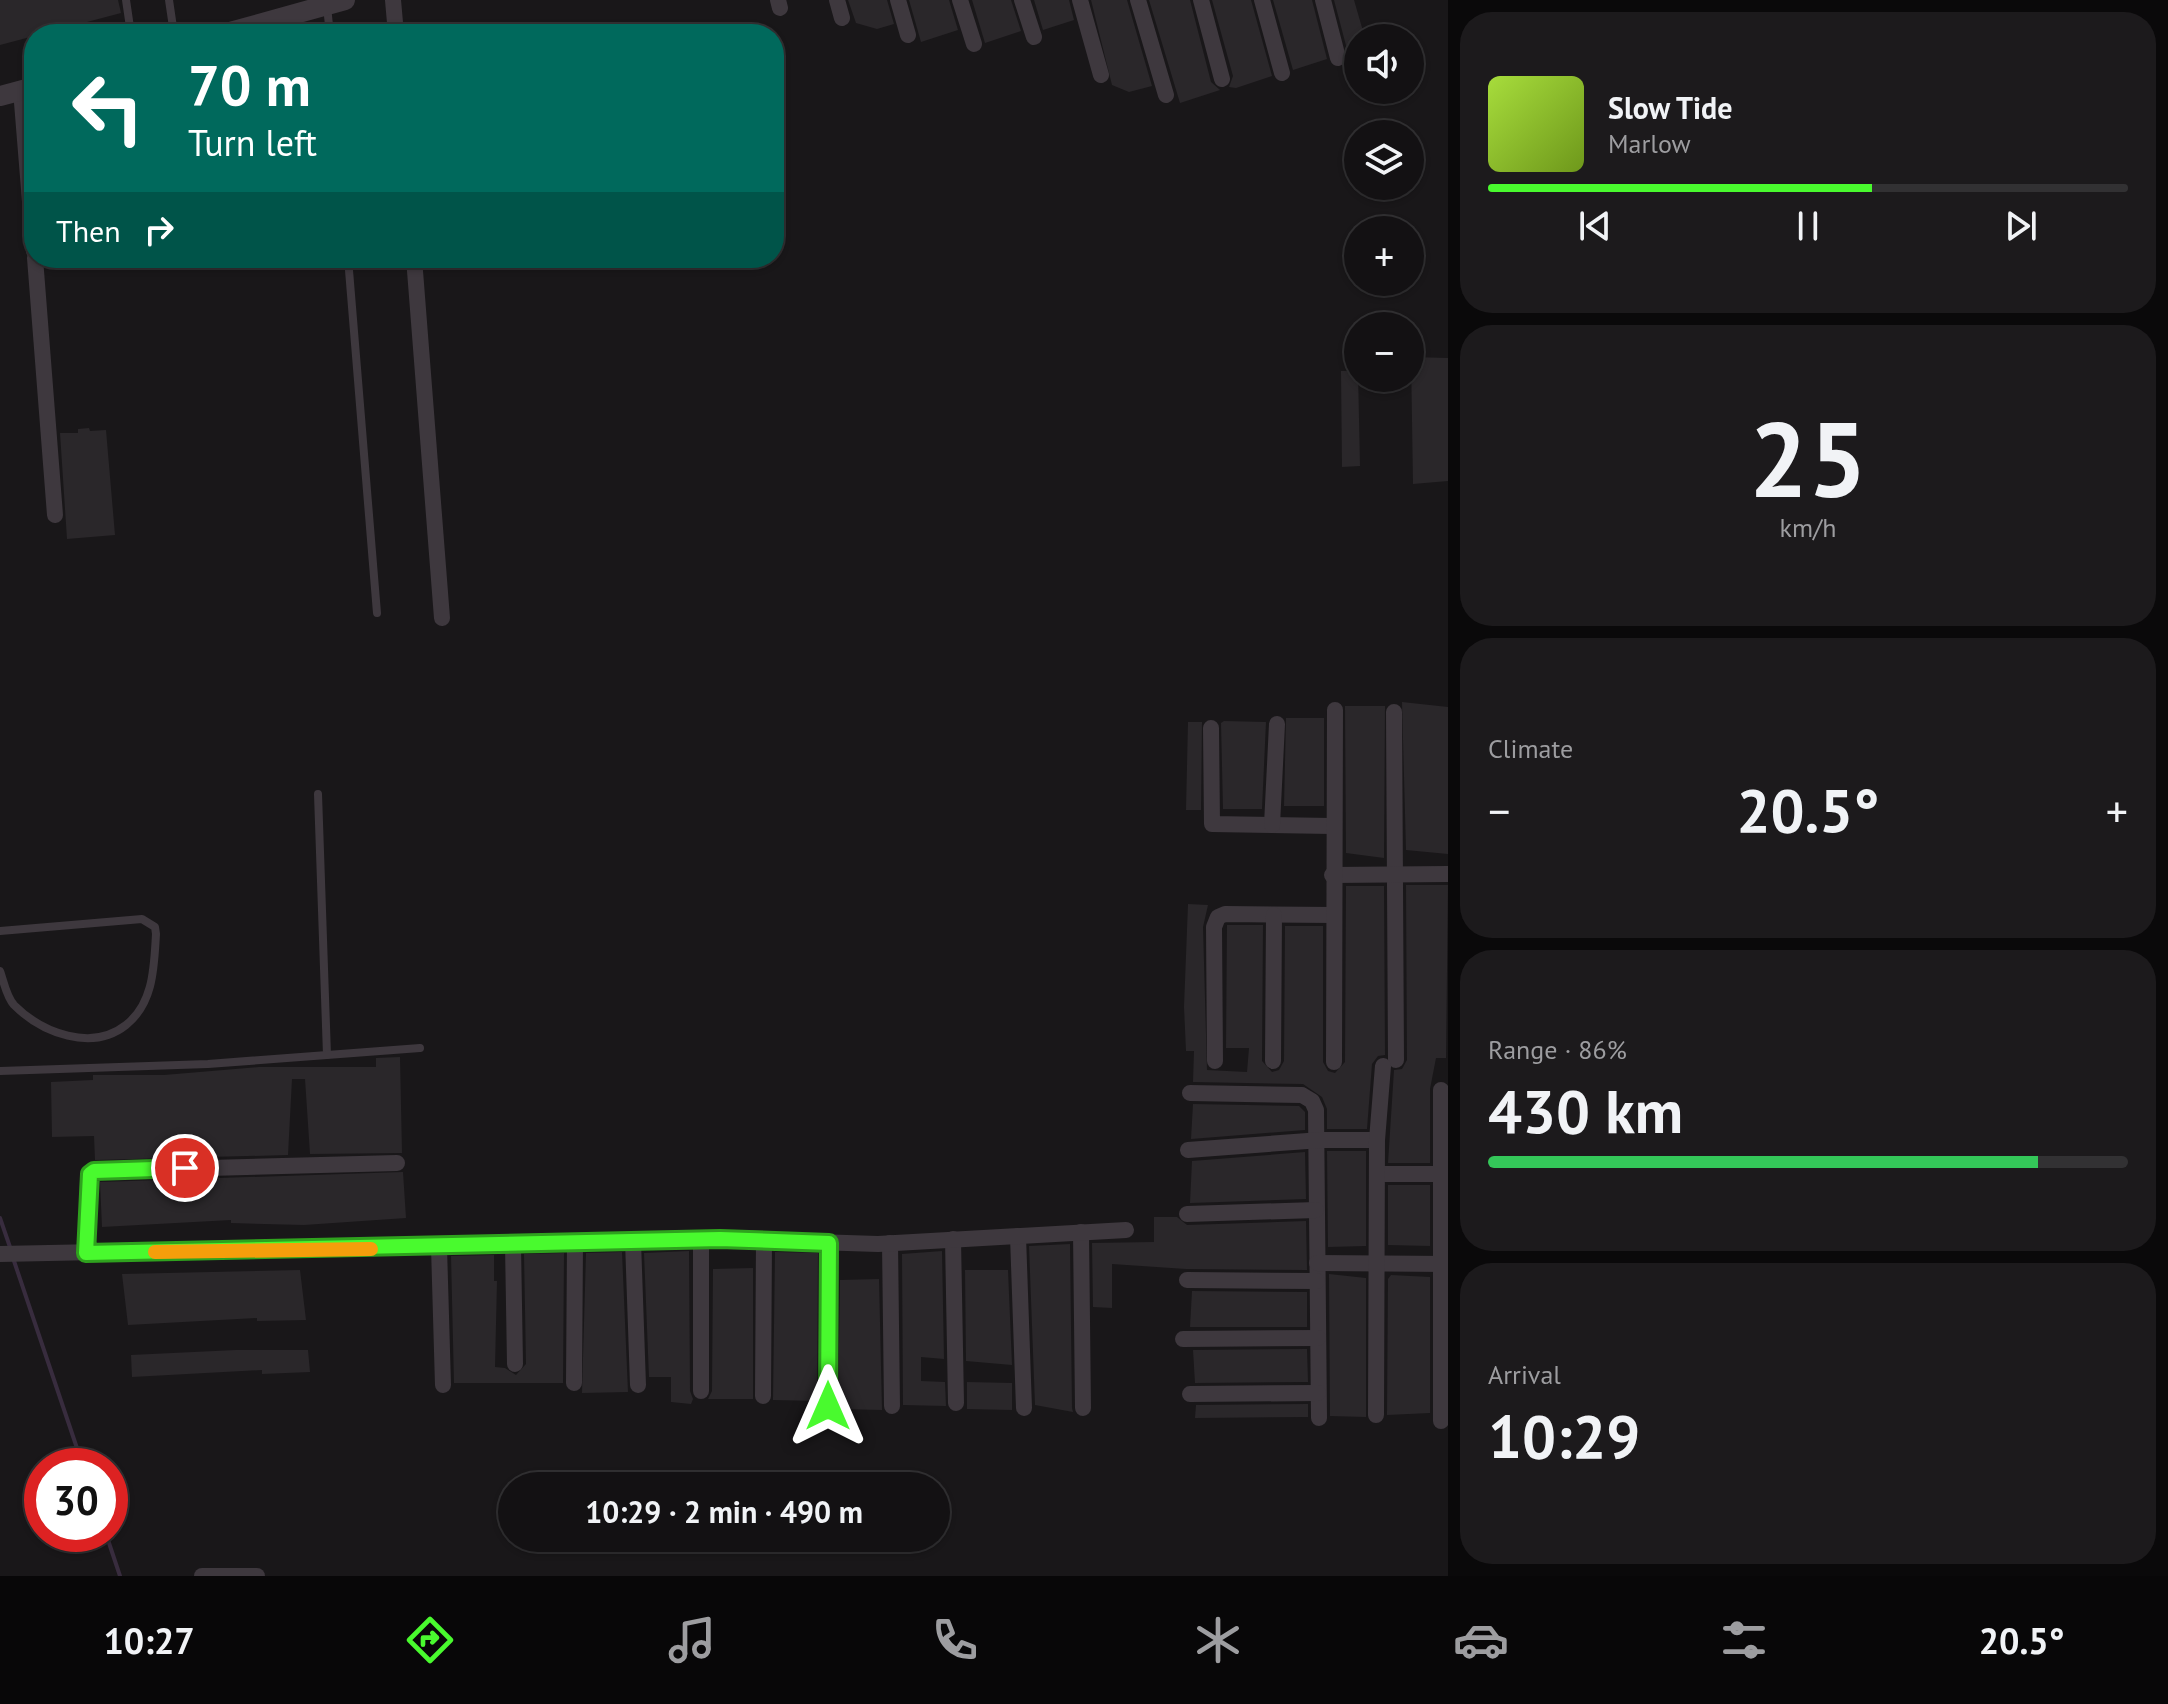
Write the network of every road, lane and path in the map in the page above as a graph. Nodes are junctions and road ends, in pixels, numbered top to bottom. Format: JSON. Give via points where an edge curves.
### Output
{"nodes":[{"id":1,"x":126,"y":0,"type":"edge"},
{"id":2,"x":169,"y":0,"type":"edge"},
{"id":3,"x":393,"y":0,"type":"edge"},
{"id":4,"x":837,"y":0,"type":"edge"},
{"id":5,"x":898,"y":0,"type":"edge"},
{"id":6,"x":960,"y":0,"type":"edge"},
{"id":7,"x":1022,"y":0,"type":"edge"},
{"id":8,"x":1080,"y":0,"type":"edge"},
{"id":9,"x":1138,"y":0,"type":"edge"},
{"id":10,"x":1201,"y":0,"type":"edge"},
{"id":11,"x":1262,"y":0,"type":"edge"},
{"id":12,"x":1323,"y":0,"type":"edge"},
{"id":13,"x":336,"y":2,"type":"edge"},
{"id":14,"x":842,"y":18,"type":"dead end"},
{"id":15,"x":130,"y":24,"type":"edge"},
{"id":16,"x":173,"y":24,"type":"edge"},
{"id":17,"x":258,"y":24,"type":"edge"},
{"id":18,"x":332,"y":24,"type":"edge"},
{"id":19,"x":395,"y":24,"type":"edge"},
{"id":20,"x":908,"y":35,"type":"dead end"},
{"id":21,"x":1034,"y":37,"type":"dead end"},
{"id":22,"x":974,"y":44,"type":"dead end"},
{"id":23,"x":1338,"y":58,"type":"dead end"},
{"id":24,"x":1282,"y":73,"type":"dead end"},
{"id":25,"x":1101,"y":75,"type":"dead end"},
{"id":26,"x":1222,"y":79,"type":"dead end"},
{"id":27,"x":24,"y":89,"type":"edge"},
{"id":28,"x":1166,"y":95,"type":"dead end"},
{"id":29,"x":0,"y":96,"type":"edge"},
{"id":30,"x":36,"y":268,"type":"edge"},
{"id":31,"x":349,"y":268,"type":"edge"},
{"id":32,"x":415,"y":268,"type":"edge"},
{"id":33,"x":55,"y":515,"type":"dead end"},
{"id":34,"x":377,"y":613,"type":"dead end"},
{"id":35,"x":442,"y":618,"type":"dead end"},
{"id":36,"x":1335,"y":710,"type":"dead end"},
{"id":37,"x":1394,"y":712,"type":"dead end"},
{"id":38,"x":1277,"y":724,"type":"dead end"},
{"id":39,"x":1211,"y":728,"type":"dead end"},
{"id":40,"x":318,"y":794,"type":"dead end"},
{"id":41,"x":1272,"y":825,"type":"junction"},
{"id":42,"x":1332,"y":826,"type":"junction"},
{"id":43,"x":1395,"y":874,"type":"junction"},
{"id":44,"x":1448,"y":874,"type":"edge"},
{"id":45,"x":1332,"y":875,"type":"junction"},
{"id":46,"x":1274,"y":915,"type":"junction"},
{"id":47,"x":1334,"y":915,"type":"junction"},
{"id":48,"x":0,"y":931,"type":"edge"},
{"id":49,"x":0,"y":971,"type":"edge"},
{"id":50,"x":420,"y":1048,"type":"dead end"},
{"id":51,"x":327,"y":1055,"type":"junction"},
{"id":52,"x":1215,"y":1061,"type":"dead end"},
{"id":53,"x":1273,"y":1061,"type":"dead end"},
{"id":54,"x":1334,"y":1062,"type":"dead end"},
{"id":55,"x":0,"y":1071,"type":"edge"},
{"id":56,"x":1441,"y":1090,"type":"dead end"},
{"id":57,"x":1190,"y":1093,"type":"dead end"},
{"id":58,"x":1377,"y":1140,"type":"junction"},
{"id":59,"x":1314,"y":1142,"type":"junction"},
{"id":60,"x":1188,"y":1150,"type":"dead end"},
{"id":61,"x":397,"y":1163,"type":"dead end"},
{"id":62,"x":1377,"y":1174,"type":"junction"},
{"id":63,"x":1442,"y":1174,"type":"junction"},
{"id":64,"x":1316,"y":1210,"type":"junction"},
{"id":65,"x":1187,"y":1214,"type":"dead end"},
{"id":66,"x":1126,"y":1230,"type":"dead end"},
{"id":67,"x":1081,"y":1232,"type":"junction"},
{"id":68,"x":1018,"y":1236,"type":"junction"},
{"id":69,"x":701,"y":1239,"type":"junction"},
{"id":70,"x":953,"y":1239,"type":"junction"},
{"id":71,"x":764,"y":1240,"type":"junction"},
{"id":72,"x":633,"y":1241,"type":"junction"},
{"id":73,"x":575,"y":1243,"type":"junction"},
{"id":74,"x":829,"y":1243,"type":"junction"},
{"id":75,"x":890,"y":1243,"type":"junction"},
{"id":76,"x":513,"y":1245,"type":"junction"},
{"id":77,"x":439,"y":1247,"type":"junction"},
{"id":78,"x":86,"y":1253,"type":"junction"},
{"id":79,"x":6,"y":1254,"type":"edge"},
{"id":80,"x":1317,"y":1263,"type":"junction"},
{"id":81,"x":1377,"y":1263,"type":"junction"},
{"id":82,"x":1445,"y":1264,"type":"edge"},
{"id":83,"x":1187,"y":1280,"type":"dead end"},
{"id":84,"x":1317,"y":1281,"type":"junction"},
{"id":85,"x":1318,"y":1338,"type":"junction"},
{"id":86,"x":1183,"y":1339,"type":"dead end"},
{"id":87,"x":515,"y":1364,"type":"dead end"},
{"id":88,"x":574,"y":1383,"type":"dead end"},
{"id":89,"x":443,"y":1385,"type":"dead end"},
{"id":90,"x":638,"y":1385,"type":"dead end"},
{"id":91,"x":701,"y":1391,"type":"dead end"},
{"id":92,"x":1318,"y":1393,"type":"junction"},
{"id":93,"x":1190,"y":1394,"type":"dead end"},
{"id":94,"x":763,"y":1396,"type":"dead end"},
{"id":95,"x":956,"y":1403,"type":"dead end"},
{"id":96,"x":828,"y":1406,"type":"dead end"},
{"id":97,"x":892,"y":1406,"type":"dead end"},
{"id":98,"x":1024,"y":1408,"type":"dead end"},
{"id":99,"x":1083,"y":1408,"type":"dead end"},
{"id":100,"x":1376,"y":1415,"type":"dead end"},
{"id":101,"x":1319,"y":1418,"type":"dead end"},
{"id":102,"x":1441,"y":1421,"type":"dead end"},
{"id":103,"x":202,"y":1576,"type":"edge"},
{"id":104,"x":257,"y":1576,"type":"edge"}],
"edges":[{"from":1,"to":15,"type":"lane"},
{"from":2,"to":16,"type":"lane"},
{"from":3,"to":19,"type":"street"},
{"from":4,"to":14,"type":"street"},
{"from":5,"to":20,"type":"street"},
{"from":6,"to":22,"type":"street"},
{"from":7,"to":21,"type":"street"},
{"from":8,"to":25,"type":"street"},
{"from":9,"to":28,"type":"street"},
{"from":10,"to":26,"type":"street"},
{"from":11,"to":24,"type":"street"},
{"from":12,"to":23,"type":"street"},
{"from":13,"to":17,"type":"street"},
{"from":13,"to":18,"type":"lane"},
{"from":27,"to":29,"type":"street"},
{"from":30,"to":33,"type":"street"},
{"from":31,"to":34,"type":"lane"},
{"from":32,"to":35,"type":"street"},
{"from":36,"to":42,"type":"street"},
{"from":37,"to":43,"type":"street"},
{"from":38,"to":41,"type":"street"},
{"from":39,"to":41,"type":"street","via":[[1212,824]]},
{"from":40,"to":51,"type":"lane"},
{"from":41,"to":42,"type":"street"},
{"from":42,"to":45,"type":"street"},
{"from":43,"to":44,"type":"street"},
{"from":43,"to":45,"type":"street"},
{"from":43,"to":58,"type":"street","via":[[1390,1063]]},
{"from":45,"to":47,"type":"street"},
{"from":46,"to":47,"type":"street"},
{"from":46,"to":52,"type":"street","via":[[1218,917]]},
{"from":46,"to":53,"type":"street"},
{"from":47,"to":54,"type":"street"},
{"from":48,"to":49,"type":"lane","via":[[142,919],[155,927],[156,934],[151,986],[128,1024],[112,1034],[82,1038],[56,1033],[14,1005]]},
{"from":50,"to":51,"type":"lane"},
{"from":51,"to":55,"type":"lane"},
{"from":56,"to":63,"type":"street"},
{"from":57,"to":59,"type":"street","via":[[1302,1095],[1316,1110]]},
{"from":58,"to":59,"type":"street"},
{"from":58,"to":62,"type":"street"},
{"from":59,"to":60,"type":"street"},
{"from":59,"to":64,"type":"street"},
{"from":61,"to":78,"type":"street","via":[[94,1171],[88,1179]]},
{"from":62,"to":63,"type":"street"},
{"from":62,"to":81,"type":"street"},
{"from":63,"to":82,"type":"street"},
{"from":64,"to":65,"type":"street"},
{"from":64,"to":80,"type":"street"},
{"from":66,"to":67,"type":"street"},
{"from":67,"to":68,"type":"street"},
{"from":67,"to":99,"type":"street"},
{"from":68,"to":70,"type":"street"},
{"from":68,"to":98,"type":"street"},
{"from":69,"to":71,"type":"street"},
{"from":69,"to":72,"type":"street"},
{"from":69,"to":91,"type":"street"},
{"from":70,"to":75,"type":"street"},
{"from":70,"to":95,"type":"street"},
{"from":71,"to":74,"type":"street"},
{"from":71,"to":94,"type":"street"},
{"from":72,"to":73,"type":"street"},
{"from":72,"to":90,"type":"street"},
{"from":73,"to":76,"type":"street"},
{"from":73,"to":88,"type":"street"},
{"from":74,"to":75,"type":"street"},
{"from":74,"to":96,"type":"street"},
{"from":75,"to":97,"type":"street"},
{"from":76,"to":77,"type":"street"},
{"from":76,"to":87,"type":"street"},
{"from":77,"to":78,"type":"street"},
{"from":77,"to":89,"type":"street"},
{"from":78,"to":79,"type":"street"},
{"from":80,"to":81,"type":"street"},
{"from":80,"to":84,"type":"street"},
{"from":81,"to":82,"type":"street"},
{"from":81,"to":100,"type":"street"},
{"from":82,"to":102,"type":"street"},
{"from":83,"to":84,"type":"street"},
{"from":84,"to":85,"type":"street"},
{"from":85,"to":86,"type":"street"},
{"from":85,"to":92,"type":"street"},
{"from":92,"to":93,"type":"street"},
{"from":92,"to":101,"type":"street"},
{"from":103,"to":104,"type":"street"}]}
